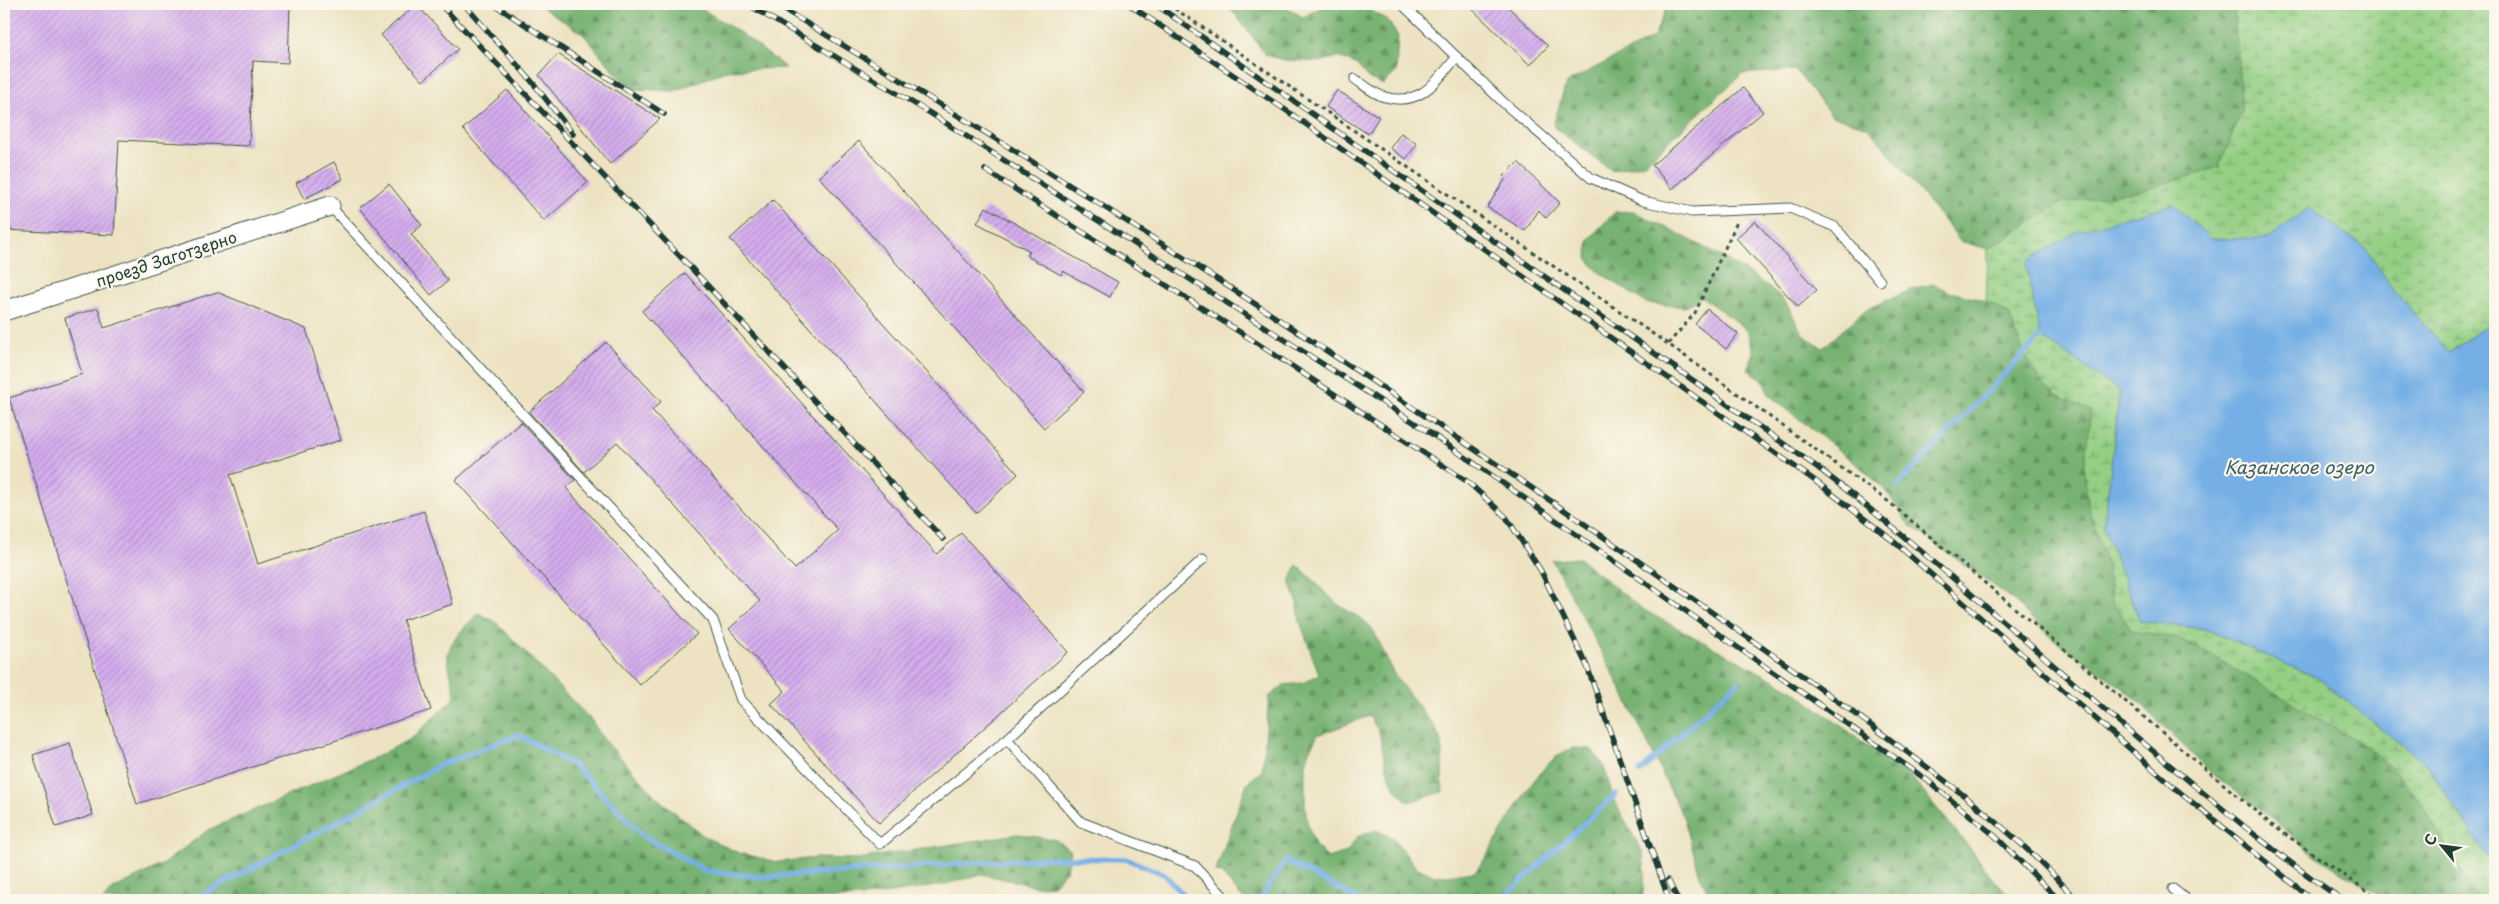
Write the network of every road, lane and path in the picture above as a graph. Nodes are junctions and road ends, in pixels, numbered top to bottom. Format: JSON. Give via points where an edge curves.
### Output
{"nodes":[{"id":1,"x":1168,"y":4,"type":"edge"},
{"id":2,"x":1402,"y":4,"type":"edge"},
{"id":3,"x":1457,"y":57,"type":"junction"},
{"id":4,"x":1355,"y":79,"type":"dead end"},
{"id":5,"x":330,"y":206,"type":"joint"},
{"id":6,"x":1742,"y":210,"type":"junction"},
{"id":7,"x":1880,"y":281,"type":"dead end"},
{"id":8,"x":4,"y":311,"type":"edge"},
{"id":9,"x":1668,"y":344,"type":"junction"},
{"id":10,"x":1203,"y":560,"type":"dead end"},
{"id":11,"x":1007,"y":739,"type":"junction"},
{"id":12,"x":2173,"y":889,"type":"dead end"},
{"id":13,"x":1228,"y":900,"type":"edge"},
{"id":14,"x":2187,"y":900,"type":"edge"},
{"id":15,"x":2380,"y":900,"type":"edge"}],
"edges":[{"from":1,"to":9,"type":"path"},
{"from":2,"to":3,"type":"lane"},
{"from":3,"to":4,"type":"lane","via":[[1431,88],[1412,99],[1384,97]]},
{"from":3,"to":6,"type":"lane","via":[[1505,104],[1591,178],[1643,201],[1692,212]]},
{"from":5,"to":8,"type":"street","name":"проезд Заготзерно"},
{"from":5,"to":11,"type":"lane","via":[[713,620],[741,700],[880,844]]},
{"from":6,"to":7,"type":"lane","via":[[1790,208],[1835,227]]},
{"from":6,"to":9,"type":"path","via":[[1695,313]]},
{"from":9,"to":15,"type":"path","via":[[1889,502],[2272,825]]},
{"from":10,"to":11,"type":"lane"},
{"from":11,"to":13,"type":"lane","via":[[1081,822],[1195,866]]},
{"from":12,"to":14,"type":"lane"}]}
